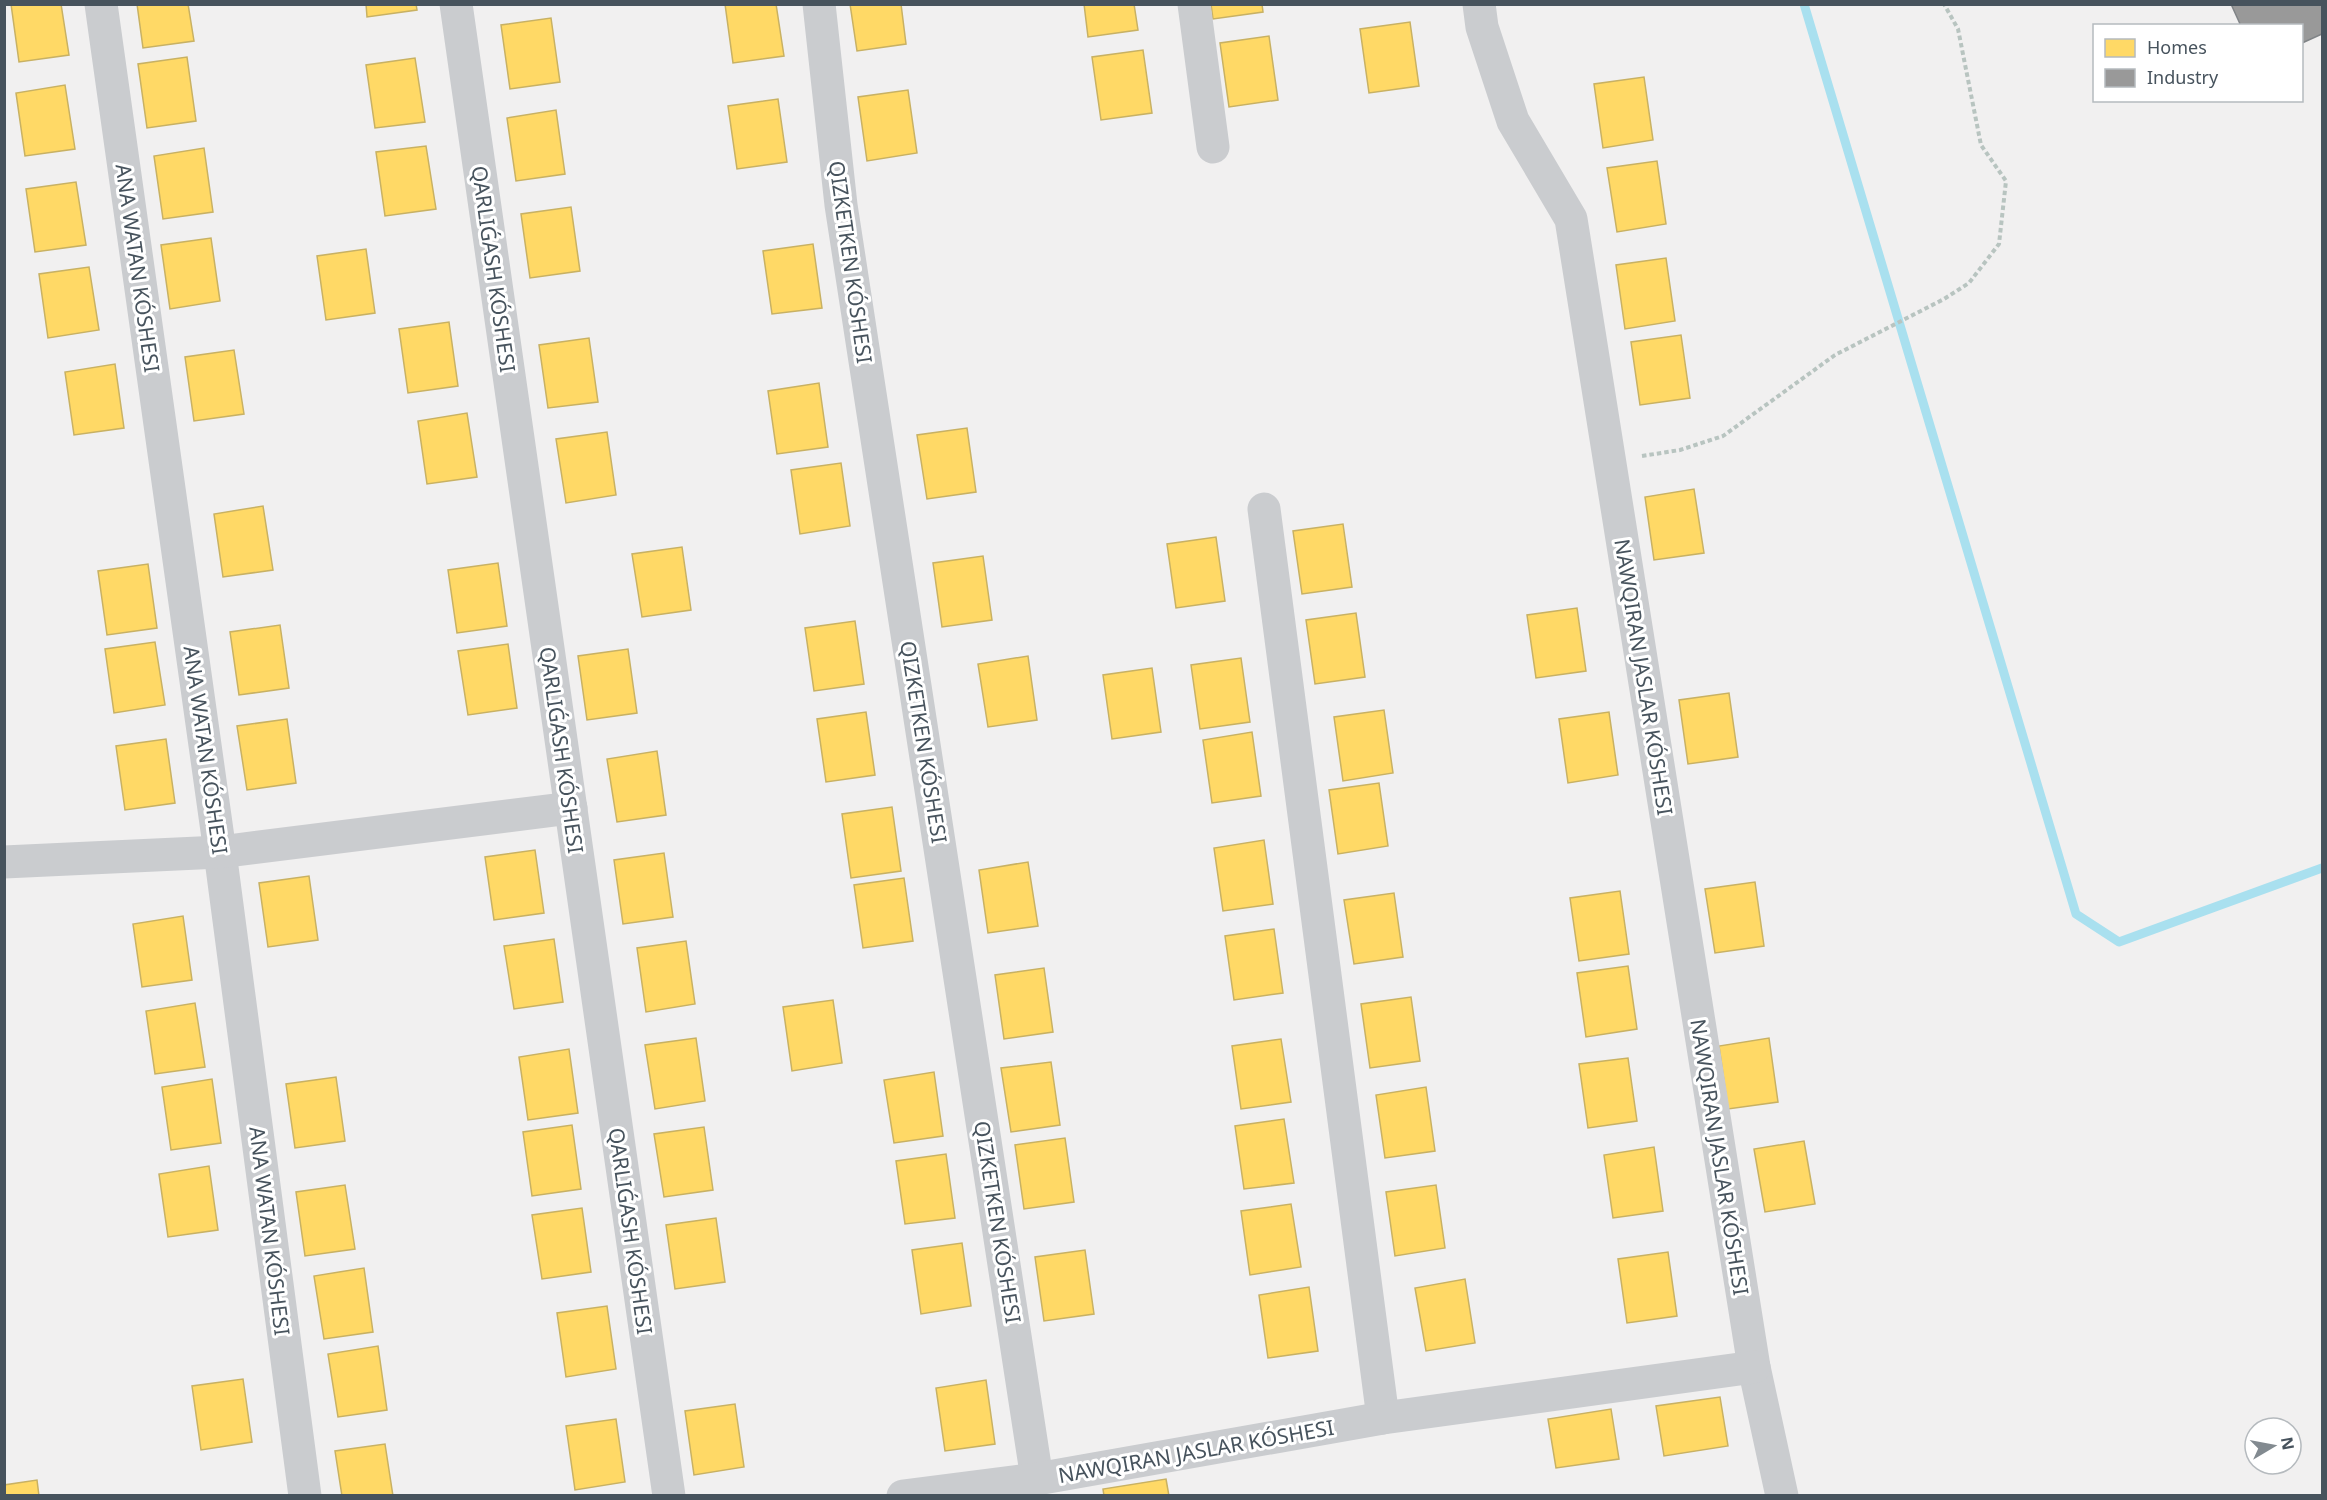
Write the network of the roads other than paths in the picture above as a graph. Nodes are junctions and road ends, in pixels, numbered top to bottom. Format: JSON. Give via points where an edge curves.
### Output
{"nodes":[{"id":1,"x":101,"y":4,"type":"edge"},
{"id":2,"x":456,"y":4,"type":"edge"},
{"id":3,"x":819,"y":4,"type":"edge"},
{"id":4,"x":1194,"y":4,"type":"edge"},
{"id":5,"x":1479,"y":4,"type":"edge"},
{"id":6,"x":1214,"y":147,"type":"dead end"},
{"id":7,"x":1264,"y":509,"type":"dead end"},
{"id":8,"x":571,"y":808,"type":"junction"},
{"id":9,"x":220,"y":852,"type":"junction"},
{"id":10,"x":4,"y":862,"type":"edge"},
{"id":11,"x":1754,"y":1367,"type":"junction"},
{"id":12,"x":1383,"y":1418,"type":"junction"},
{"id":13,"x":1037,"y":1479,"type":"junction"},
{"id":14,"x":305,"y":1496,"type":"edge"},
{"id":15,"x":669,"y":1496,"type":"edge"},
{"id":16,"x":903,"y":1496,"type":"edge"},
{"id":17,"x":1782,"y":1496,"type":"edge"}],
"edges":[{"from":1,"to":9,"type":"street","name":"ANA WATAN KÓSHESI"},
{"from":2,"to":8,"type":"street"},
{"from":3,"to":13,"type":"street","via":[[841,205]]},
{"from":4,"to":6,"type":"street"},
{"from":5,"to":11,"type":"street","via":[[1482,27],[1513,122],[1571,219]]},
{"from":7,"to":12,"type":"street"},
{"from":8,"to":9,"type":"street"},
{"from":8,"to":15,"type":"street"},
{"from":9,"to":10,"type":"street"},
{"from":9,"to":14,"type":"street","name":"ANA WATAN KÓSHESI"},
{"from":11,"to":12,"type":"street"},
{"from":11,"to":17,"type":"street"},
{"from":12,"to":13,"type":"street"},
{"from":13,"to":16,"type":"street"}]}
